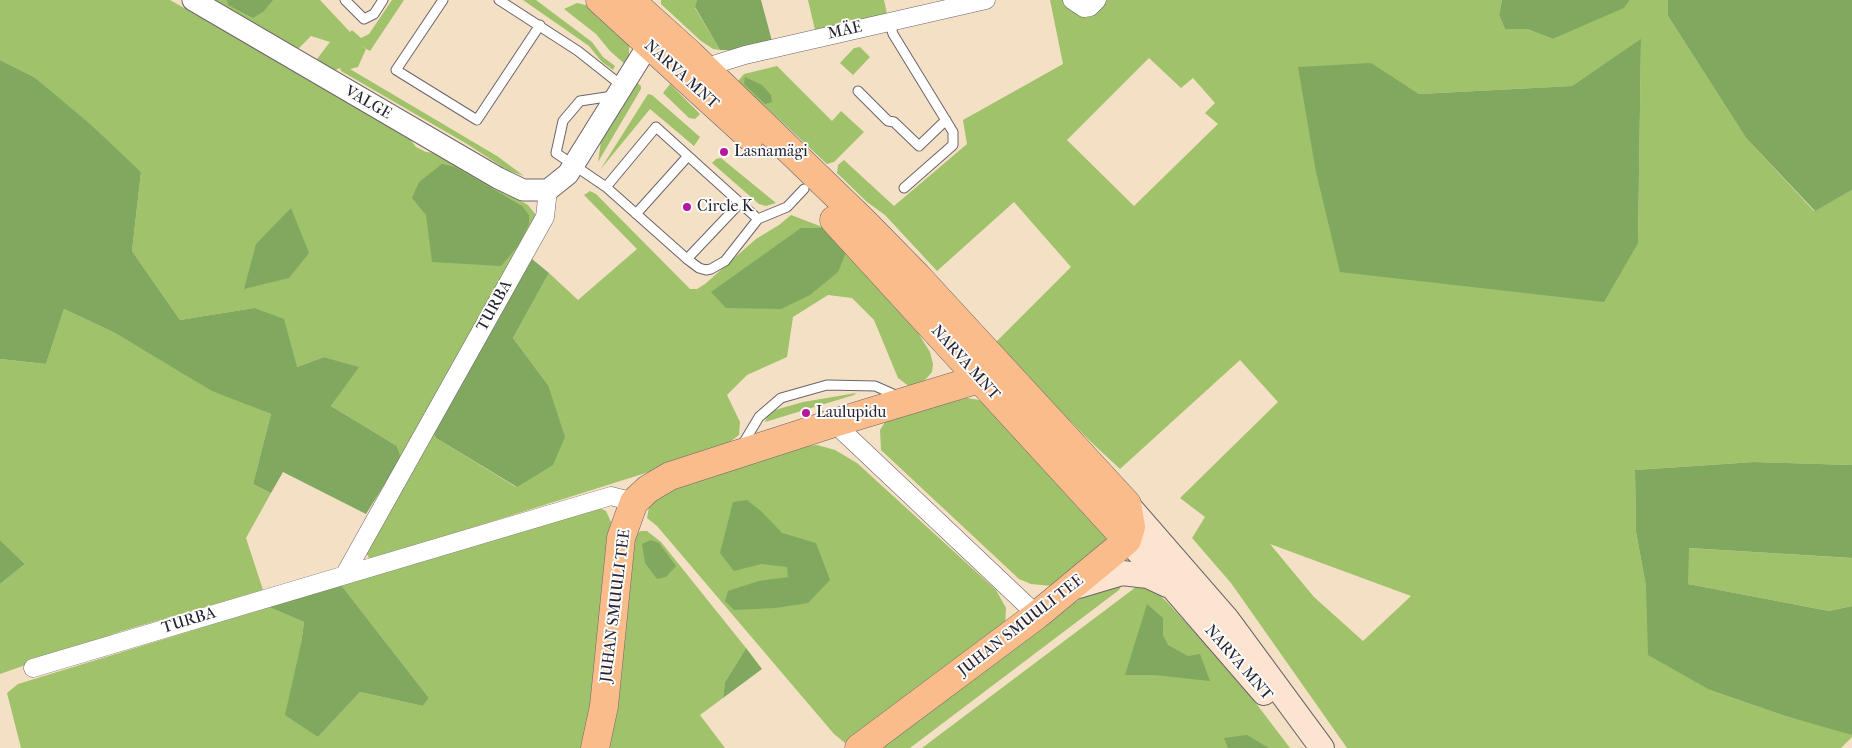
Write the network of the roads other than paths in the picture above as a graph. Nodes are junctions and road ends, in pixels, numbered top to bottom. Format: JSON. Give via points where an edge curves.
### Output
{"nodes":[{"id":1,"x":193,"y":0,"type":"edge"},
{"id":2,"x":345,"y":0,"type":"edge"},
{"id":3,"x":383,"y":0,"type":"edge"},
{"id":4,"x":443,"y":0,"type":"edge"},
{"id":5,"x":499,"y":0,"type":"edge"},
{"id":6,"x":600,"y":0,"type":"edge"},
{"id":7,"x":630,"y":0,"type":"edge"},
{"id":8,"x":986,"y":0,"type":"edge"},
{"id":9,"x":1072,"y":0,"type":"edge"},
{"id":10,"x":1097,"y":0,"type":"edge"},
{"id":11,"x":889,"y":21,"type":"junction"},
{"id":12,"x":540,"y":25,"type":"junction"},
{"id":13,"x":653,"y":35,"type":"junction"},
{"id":14,"x":701,"y":79,"type":"junction"},
{"id":15,"x":618,"y":90,"type":"junction"},
{"id":16,"x":858,"y":92,"type":"dead end"},
{"id":17,"x":946,"y":120,"type":"junction"},
{"id":18,"x":688,"y":156,"type":"junction"},
{"id":19,"x":575,"y":166,"type":"junction"},
{"id":20,"x":606,"y":187,"type":"junction"},
{"id":21,"x":904,"y":188,"type":"dead end"},
{"id":22,"x":804,"y":189,"type":"junction"},
{"id":23,"x":548,"y":190,"type":"junction"},
{"id":24,"x":740,"y":203,"type":"junction"},
{"id":25,"x":636,"y":214,"type":"junction"},
{"id":26,"x":758,"y":220,"type":"junction"},
{"id":27,"x":687,"y":259,"type":"junction"},
{"id":28,"x":910,"y":302,"type":"junction"},
{"id":29,"x":979,"y":379,"type":"junction"},
{"id":30,"x":1027,"y":396,"type":"junction"},
{"id":31,"x":914,"y":400,"type":"junction"},
{"id":32,"x":834,"y":423,"type":"junction"},
{"id":33,"x":737,"y":454,"type":"junction"},
{"id":34,"x":634,"y":502,"type":"junction"},
{"id":35,"x":1128,"y":504,"type":"junction"},
{"id":36,"x":1127,"y":540,"type":"junction"},
{"id":37,"x":345,"y":574,"type":"junction"},
{"id":38,"x":1071,"y":588,"type":"junction"},
{"id":39,"x":1174,"y":589,"type":"junction"},
{"id":40,"x":1037,"y":615,"type":"junction"},
{"id":41,"x":34,"y":668,"type":"dead end"},
{"id":42,"x":595,"y":748,"type":"edge"},
{"id":43,"x":859,"y":748,"type":"edge"},
{"id":44,"x":1308,"y":748,"type":"edge"},
{"id":45,"x":1322,"y":748,"type":"edge"}],
"edges":[{"from":1,"to":23,"type":"street","name":"VALGE","via":[[498,178],[523,190]]},
{"from":2,"to":3,"type":"lane","via":[[364,20],[374,14]]},
{"from":4,"to":12,"type":"lane","via":[[396,70],[477,120]]},
{"from":5,"to":12,"type":"lane"},
{"from":6,"to":13,"type":"main road","name":"NARVA MNT"},
{"from":7,"to":13,"type":"main road","name":"NARVA MNT"},
{"from":8,"to":11,"type":"street","name":"MÄE"},
{"from":9,"to":10,"type":"street","via":[[1084,8]]},
{"from":11,"to":14,"type":"street","name":"MÄE","via":[[745,55],[716,64]]},
{"from":11,"to":17,"type":"lane","via":[[893,34]]},
{"from":12,"to":15,"type":"lane","via":[[578,50]]},
{"from":13,"to":14,"type":"main road","name":"NARVA MNT"},
{"from":13,"to":15,"type":"street"},
{"from":14,"to":22,"type":"main road","name":"NARVA MNT"},
{"from":14,"to":30,"type":"main road","name":"NARVA MNT","via":[[910,270]]},
{"from":15,"to":19,"type":"street"},
{"from":15,"to":19,"type":"lane","via":[[580,101],[563,121],[556,153]]},
{"from":16,"to":17,"type":"lane","via":[[919,146]]},
{"from":17,"to":21,"type":"lane","via":[[952,132],[953,145]]},
{"from":18,"to":20,"type":"lane","via":[[656,127]]},
{"from":18,"to":24,"type":"lane"},
{"from":18,"to":25,"type":"lane"},
{"from":19,"to":20,"type":"lane"},
{"from":19,"to":23,"type":"street"},
{"from":20,"to":25,"type":"lane"},
{"from":22,"to":26,"type":"lane","via":[[787,207]]},
{"from":22,"to":28,"type":"main road","name":"NARVA MNT"},
{"from":23,"to":37,"type":"street","name":"TURBA","via":[[545,217]]},
{"from":24,"to":26,"type":"lane"},
{"from":24,"to":27,"type":"lane"},
{"from":25,"to":27,"type":"lane"},
{"from":26,"to":27,"type":"lane","via":[[725,261],[711,269],[699,268]]},
{"from":28,"to":29,"type":"main road","name":"NARVA MNT"},
{"from":28,"to":31,"type":"main road","via":[[941,353],[943,364],[940,379]]},
{"from":29,"to":30,"type":"main road","via":[[1009,384]]},
{"from":29,"to":31,"type":"main road"},
{"from":29,"to":36,"type":"main road","name":"NARVA MNT"},
{"from":30,"to":35,"type":"main road","name":"NARVA MNT"},
{"from":31,"to":32,"type":"main road"},
{"from":31,"to":33,"type":"lane","via":[[875,386],[827,386],[781,398],[759,416]]},
{"from":32,"to":33,"type":"main road"},
{"from":32,"to":40,"type":"street"},
{"from":33,"to":34,"type":"main road","via":[[670,476]]},
{"from":34,"to":37,"type":"street","name":"TURBA","via":[[611,496]]},
{"from":34,"to":42,"type":"main road","name":"JUHAN SMUULI TEE","via":[[621,538],[604,706]]},
{"from":35,"to":36,"type":"main road","via":[[1131,526]]},
{"from":35,"to":45,"type":"main road","name":"NARVA MNT","via":[[1227,619]]},
{"from":36,"to":38,"type":"main road","name":"JUHAN SMUULI TEE"},
{"from":36,"to":39,"type":"main road","name":"NARVA MNT"},
{"from":37,"to":41,"type":"street","name":"TURBA"},
{"from":38,"to":39,"type":"main road","via":[[1122,573],[1148,576]]},
{"from":38,"to":40,"type":"main road","name":"JUHAN SMUULI TEE"},
{"from":39,"to":44,"type":"main road","name":"NARVA MNT"},
{"from":40,"to":43,"type":"main road","name":"JUHAN SMUULI TEE"}]}
